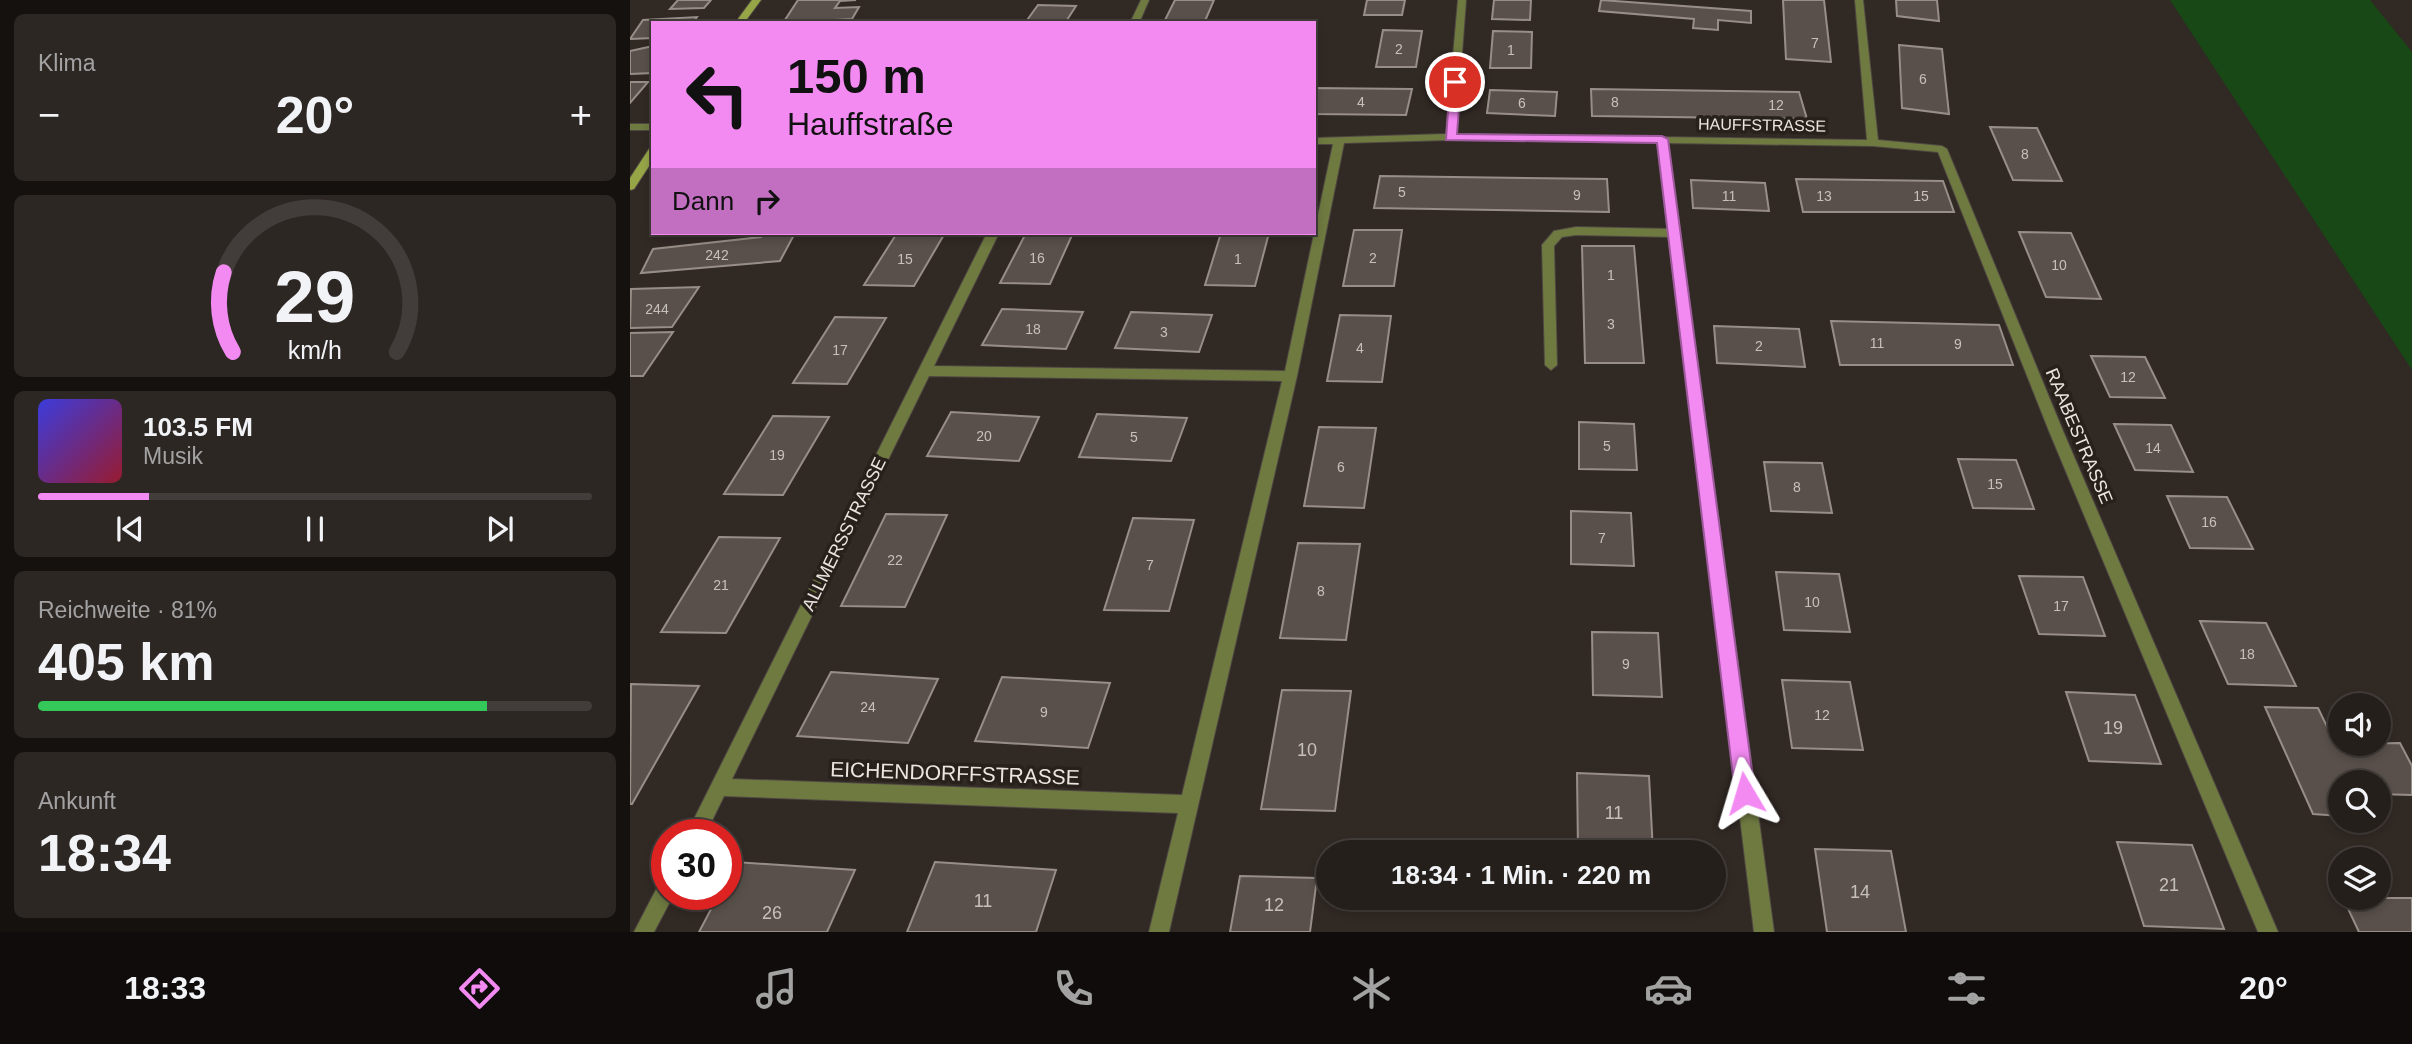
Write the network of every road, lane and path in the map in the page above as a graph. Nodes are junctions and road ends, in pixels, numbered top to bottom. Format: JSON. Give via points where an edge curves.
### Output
{"nodes":[{"id":1,"x":757,"y":0,"type":"edge"},
{"id":2,"x":1145,"y":0,"type":"edge"},
{"id":3,"x":1462,"y":0,"type":"edge"},
{"id":4,"x":1859,"y":0,"type":"edge"},
{"id":5,"x":741,"y":21,"type":"edge"},
{"id":6,"x":1135,"y":21,"type":"edge"},
{"id":7,"x":630,"y":127,"type":"edge"},
{"id":8,"x":651,"y":127,"type":"edge"},
{"id":9,"x":1451,"y":138,"type":"junction"},
{"id":10,"x":1662,"y":139,"type":"junction"},
{"id":11,"x":1316,"y":141,"type":"edge"},
{"id":12,"x":1339,"y":142,"type":"junction"},
{"id":13,"x":1873,"y":143,"type":"junction"},
{"id":14,"x":651,"y":154,"type":"edge"},
{"id":15,"x":630,"y":187,"type":"edge"},
{"id":16,"x":1674,"y":233,"type":"junction"},
{"id":17,"x":992,"y":235,"type":"edge"},
{"id":18,"x":1551,"y":365,"type":"dead end"},
{"id":19,"x":924,"y":371,"type":"junction"},
{"id":20,"x":1290,"y":376,"type":"junction"},
{"id":21,"x":720,"y":787,"type":"junction"},
{"id":22,"x":1187,"y":804,"type":"junction"},
{"id":23,"x":703,"y":819,"type":"edge"},
{"id":24,"x":656,"y":910,"type":"edge"},
{"id":25,"x":644,"y":932,"type":"edge"},
{"id":26,"x":1159,"y":932,"type":"edge"},
{"id":27,"x":1763,"y":932,"type":"edge"},
{"id":28,"x":2268,"y":932,"type":"edge"}],
"edges":[{"from":1,"to":5,"type":"main road"},
{"from":2,"to":6,"type":"street"},
{"from":3,"to":9,"type":"street"},
{"from":4,"to":13,"type":"street"},
{"from":7,"to":8,"type":"street"},
{"from":9,"to":10,"type":"street","name":"HAUFFSTRASSE"},
{"from":9,"to":12,"type":"street","name":"HAUFFSTRASSE"},
{"from":10,"to":13,"type":"street","name":"HAUFFSTRASSE"},
{"from":10,"to":16,"type":"street"},
{"from":11,"to":12,"type":"street","name":"HAUFFSTRASSE"},
{"from":12,"to":20,"type":"street"},
{"from":13,"to":28,"type":"street","name":"RAABESTRASSE","via":[[1942,149]]},
{"from":14,"to":15,"type":"main road"},
{"from":16,"to":18,"type":"street","via":[[1558,234],[1548,245]]},
{"from":16,"to":27,"type":"street"},
{"from":17,"to":19,"type":"street","name":"ALLMERSSTRASSE"},
{"from":19,"to":20,"type":"street"},
{"from":19,"to":21,"type":"street","name":"ALLMERSSTRASSE"},
{"from":20,"to":22,"type":"street"},
{"from":21,"to":22,"type":"street","name":"EICHENDORFFSTRASSE"},
{"from":21,"to":23,"type":"street","name":"ALLMERSSTRASSE"},
{"from":22,"to":26,"type":"street"},
{"from":24,"to":25,"type":"street"}]}
